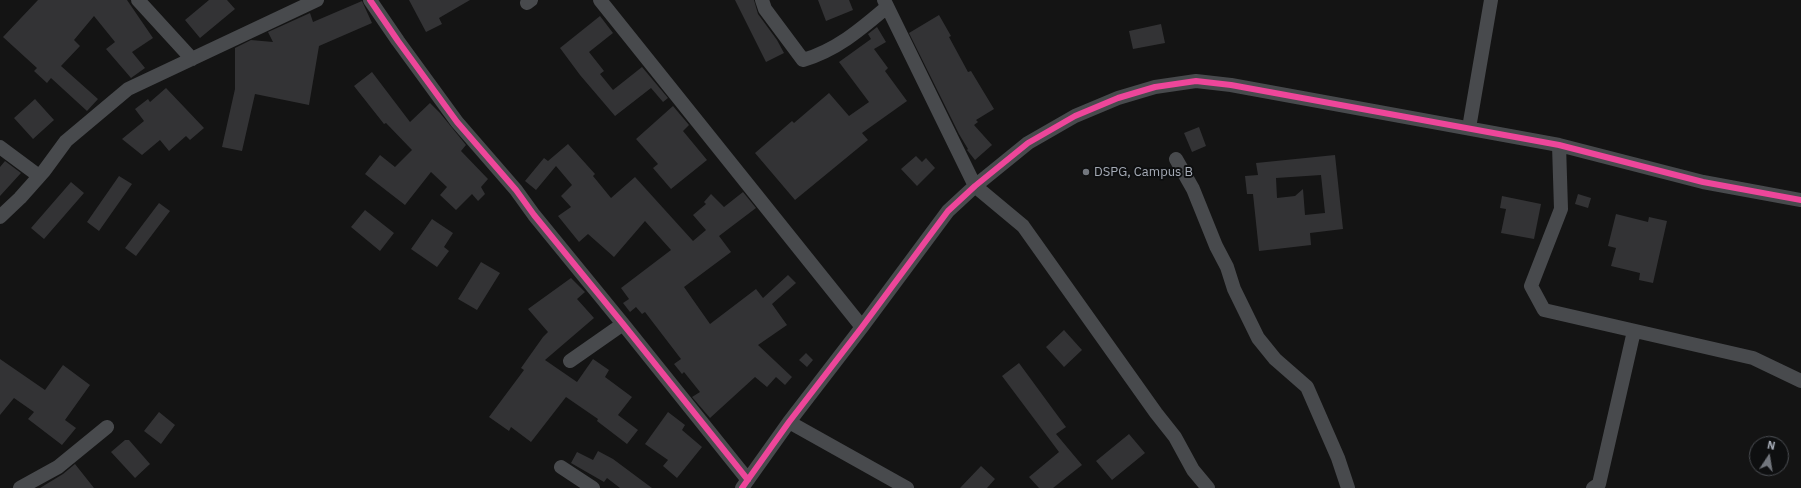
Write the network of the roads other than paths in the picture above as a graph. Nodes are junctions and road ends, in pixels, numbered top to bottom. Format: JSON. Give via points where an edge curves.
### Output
{"nodes":[{"id":1,"x":138,"y":0,"type":"edge"},
{"id":2,"x":317,"y":0,"type":"edge"},
{"id":3,"x":370,"y":0,"type":"edge"},
{"id":4,"x":600,"y":0,"type":"edge"},
{"id":5,"x":762,"y":0,"type":"edge"},
{"id":6,"x":1492,"y":0,"type":"edge"},
{"id":7,"x":886,"y":3,"type":"edge"},
{"id":8,"x":192,"y":59,"type":"junction"},
{"id":9,"x":1469,"y":128,"type":"junction"},
{"id":10,"x":1559,"y":146,"type":"junction"},
{"id":11,"x":0,"y":147,"type":"edge"},
{"id":12,"x":1176,"y":159,"type":"dead end"},
{"id":13,"x":39,"y":176,"type":"junction"},
{"id":14,"x":975,"y":186,"type":"junction"},
{"id":15,"x":1801,"y":200,"type":"edge"},
{"id":16,"x":0,"y":217,"type":"edge"},
{"id":17,"x":624,"y":324,"type":"junction"},
{"id":18,"x":862,"y":327,"type":"junction"},
{"id":19,"x":1634,"y":331,"type":"junction"},
{"id":20,"x":570,"y":361,"type":"dead end"},
{"id":21,"x":1801,"y":381,"type":"edge"},
{"id":22,"x":789,"y":422,"type":"junction"},
{"id":23,"x":107,"y":426,"type":"dead end"},
{"id":24,"x":560,"y":467,"type":"dead end"},
{"id":25,"x":745,"y":484,"type":"edge"},
{"id":26,"x":20,"y":488,"type":"edge"},
{"id":27,"x":593,"y":488,"type":"edge"},
{"id":28,"x":907,"y":488,"type":"edge"},
{"id":29,"x":1208,"y":488,"type":"edge"},
{"id":30,"x":1348,"y":488,"type":"edge"},
{"id":31,"x":1593,"y":488,"type":"edge"}],
"edges":[{"from":1,"to":8,"type":"street"},
{"from":2,"to":8,"type":"street"},
{"from":3,"to":17,"type":"street","via":[[458,122]]},
{"from":4,"to":18,"type":"street"},
{"from":5,"to":7,"type":"street","via":[[765,9],[803,60],[821,55],[856,33]]},
{"from":6,"to":9,"type":"street"},
{"from":7,"to":14,"type":"street"},
{"from":8,"to":13,"type":"street","via":[[128,89],[66,141]]},
{"from":9,"to":10,"type":"street"},
{"from":9,"to":14,"type":"street","via":[[1196,81],[1155,87],[1118,98],[1075,116],[1028,143]]},
{"from":10,"to":15,"type":"street","via":[[1703,182]]},
{"from":10,"to":19,"type":"street","via":[[1561,209],[1531,286],[1544,310]]},
{"from":11,"to":13,"type":"street"},
{"from":12,"to":30,"type":"street","via":[[1194,189],[1234,289],[1258,338],[1275,360],[1307,387],[1338,458]]},
{"from":13,"to":16,"type":"street"},
{"from":14,"to":18,"type":"street","via":[[948,211]]},
{"from":14,"to":29,"type":"street","via":[[1023,226],[1175,437],[1193,470]]},
{"from":17,"to":20,"type":"street"},
{"from":17,"to":25,"type":"street"},
{"from":18,"to":22,"type":"street"},
{"from":19,"to":21,"type":"street","via":[[1753,358]]},
{"from":19,"to":31,"type":"street","via":[[1599,484]]},
{"from":22,"to":25,"type":"street"},
{"from":22,"to":28,"type":"street"},
{"from":23,"to":26,"type":"street","via":[[58,467]]},
{"from":24,"to":27,"type":"street"}]}
